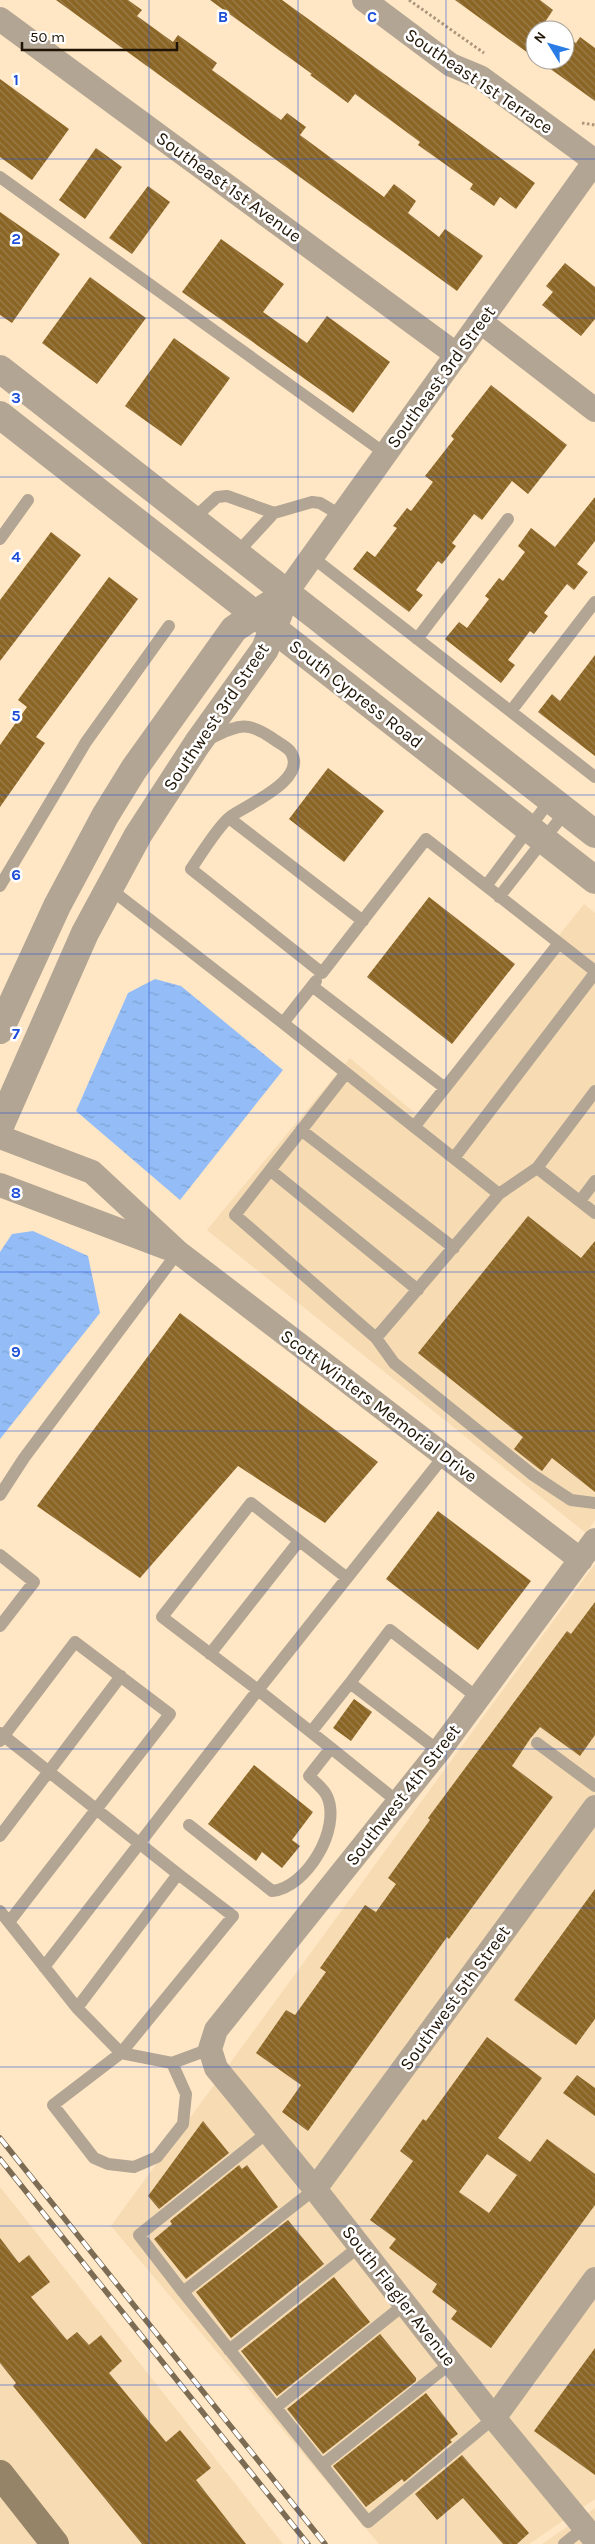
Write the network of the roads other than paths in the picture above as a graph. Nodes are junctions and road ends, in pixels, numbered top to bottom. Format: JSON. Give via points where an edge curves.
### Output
{"nodes":[{"id":1,"x":364,"y":0,"type":"edge"},
{"id":2,"x":0,"y":19,"type":"edge"},
{"id":3,"x":595,"y":161,"type":"edge"},
{"id":4,"x":1,"y":180,"type":"edge"},
{"id":5,"x":481,"y":322,"type":"junction"},
{"id":6,"x":457,"y":354,"type":"junction"},
{"id":7,"x":0,"y":369,"type":"edge"},
{"id":8,"x":595,"y":410,"type":"edge"},
{"id":9,"x":0,"y":415,"type":"edge"},
{"id":10,"x":386,"y":454,"type":"junction"},
{"id":11,"x":28,"y":500,"type":"dead end"},
{"id":12,"x":274,"y":513,"type":"junction"},
{"id":13,"x":342,"y":516,"type":"junction"},
{"id":14,"x":508,"y":519,"type":"dead end"},
{"id":15,"x":192,"y":520,"type":"junction"},
{"id":16,"x":0,"y":539,"type":"edge"},
{"id":17,"x":236,"y":554,"type":"junction"},
{"id":18,"x":312,"y":558,"type":"junction"},
{"id":19,"x":286,"y":593,"type":"junction"},
{"id":20,"x":595,"y":602,"type":"edge"},
{"id":21,"x":264,"y":622,"type":"junction"},
{"id":22,"x":169,"y":626,"type":"dead end"},
{"id":23,"x":418,"y":639,"type":"junction"},
{"id":24,"x":511,"y":711,"type":"junction"},
{"id":25,"x":197,"y":744,"type":"junction"},
{"id":26,"x":595,"y":777,"type":"edge"},
{"id":27,"x":558,"y":805,"type":"junction"},
{"id":28,"x":228,"y":818,"type":"junction"},
{"id":29,"x":595,"y":834,"type":"edge"},
{"id":30,"x":537,"y":835,"type":"junction"},
{"id":31,"x":595,"y":880,"type":"edge"},
{"id":32,"x":0,"y":886,"type":"edge"},
{"id":33,"x":486,"y":886,"type":"junction"},
{"id":34,"x":109,"y":888,"type":"junction"},
{"id":35,"x":499,"y":897,"type":"junction"},
{"id":36,"x":363,"y":921,"type":"junction"},
{"id":37,"x":559,"y":943,"type":"junction"},
{"id":38,"x":595,"y":972,"type":"edge"},
{"id":39,"x":322,"y":973,"type":"junction"},
{"id":40,"x":312,"y":986,"type":"junction"},
{"id":41,"x":283,"y":1023,"type":"junction"},
{"id":42,"x":0,"y":1030,"type":"edge"},
{"id":43,"x":346,"y":1073,"type":"junction"},
{"id":44,"x":445,"y":1088,"type":"junction"},
{"id":45,"x":595,"y":1091,"type":"edge"},
{"id":46,"x":0,"y":1126,"type":"edge"},
{"id":47,"x":414,"y":1127,"type":"junction"},
{"id":48,"x":301,"y":1130,"type":"junction"},
{"id":49,"x":0,"y":1137,"type":"edge"},
{"id":50,"x":454,"y":1158,"type":"junction"},
{"id":51,"x":537,"y":1168,"type":"junction"},
{"id":52,"x":270,"y":1170,"type":"junction"},
{"id":53,"x":595,"y":1181,"type":"edge"},
{"id":54,"x":0,"y":1185,"type":"edge"},
{"id":55,"x":499,"y":1194,"type":"junction"},
{"id":56,"x":580,"y":1201,"type":"junction"},
{"id":57,"x":595,"y":1213,"type":"edge"},
{"id":58,"x":454,"y":1248,"type":"junction"},
{"id":59,"x":178,"y":1252,"type":"junction"},
{"id":60,"x":418,"y":1290,"type":"junction"},
{"id":61,"x":376,"y":1338,"type":"junction"},
{"id":62,"x":444,"y":1456,"type":"junction"},
{"id":63,"x":0,"y":1496,"type":"edge"},
{"id":64,"x":595,"y":1504,"type":"edge"},
{"id":65,"x":595,"y":1540,"type":"edge"},
{"id":66,"x":299,"y":1541,"type":"junction"},
{"id":67,"x":0,"y":1555,"type":"edge"},
{"id":68,"x":580,"y":1560,"type":"junction"},
{"id":69,"x":347,"y":1578,"type":"junction"},
{"id":70,"x":0,"y":1626,"type":"edge"},
{"id":71,"x":210,"y":1654,"type":"junction"},
{"id":72,"x":121,"y":1676,"type":"junction"},
{"id":73,"x":350,"y":1683,"type":"junction"},
{"id":74,"x":258,"y":1690,"type":"junction"},
{"id":75,"x":478,"y":1698,"type":"junction"},
{"id":76,"x":312,"y":1732,"type":"junction"},
{"id":77,"x":1,"y":1737,"type":"edge"},
{"id":78,"x":537,"y":1743,"type":"dead end"},
{"id":79,"x":331,"y":1748,"type":"junction"},
{"id":80,"x":439,"y":1751,"type":"junction"},
{"id":81,"x":49,"y":1772,"type":"junction"},
{"id":82,"x":595,"y":1786,"type":"edge"},
{"id":83,"x":398,"y":1802,"type":"junction"},
{"id":84,"x":595,"y":1807,"type":"edge"},
{"id":85,"x":97,"y":1810,"type":"junction"},
{"id":86,"x":189,"y":1825,"type":"dead end"},
{"id":87,"x":0,"y":1836,"type":"edge"},
{"id":88,"x":140,"y":1844,"type":"junction"},
{"id":89,"x":178,"y":1874,"type":"junction"},
{"id":90,"x":0,"y":1911,"type":"edge"},
{"id":91,"x":9,"y":1922,"type":"junction"},
{"id":92,"x":44,"y":1967,"type":"junction"},
{"id":93,"x":77,"y":2008,"type":"junction"},
{"id":94,"x":210,"y":2049,"type":"junction"},
{"id":95,"x":121,"y":2053,"type":"junction"},
{"id":96,"x":172,"y":2063,"type":"junction"},
{"id":97,"x":268,"y":2132,"type":"junction"},
{"id":98,"x":315,"y":2189,"type":"junction"},
{"id":99,"x":360,"y":2246,"type":"junction"},
{"id":100,"x":595,"y":2279,"type":"edge"},
{"id":101,"x":183,"y":2292,"type":"junction"},
{"id":102,"x":405,"y":2304,"type":"junction"},
{"id":103,"x":229,"y":2350,"type":"junction"},
{"id":104,"x":450,"y":2363,"type":"junction"},
{"id":105,"x":276,"y":2407,"type":"junction"},
{"id":106,"x":494,"y":2418,"type":"junction"},
{"id":107,"x":322,"y":2465,"type":"junction"},
{"id":108,"x":0,"y":2475,"type":"edge"},
{"id":109,"x":590,"y":2534,"type":"edge"},
{"id":110,"x":55,"y":2544,"type":"edge"},
{"id":111,"x":564,"y":2544,"type":"edge"}],
"edges":[{"from":1,"to":3,"type":"street","name":"Southeast 1st Terrace","via":[[451,65],[480,77]]},
{"from":2,"to":6,"type":"street","name":"Southeast 1st Avenue"},
{"from":3,"to":5,"type":"street","name":"Southeast 3rd Street"},
{"from":4,"to":10,"type":"lane"},
{"from":5,"to":6,"type":"street","name":"Southeast 3rd Street"},
{"from":5,"to":8,"type":"street"},
{"from":6,"to":10,"type":"street","name":"Southeast 3rd Street"},
{"from":7,"to":15,"type":"street","name":"South Cypress Road"},
{"from":9,"to":21,"type":"street","name":"South Cypress Road"},
{"from":10,"to":13,"type":"street","name":"Southeast 3rd Street"},
{"from":11,"to":16,"type":"lane"},
{"from":12,"to":13,"type":"lane","via":[[312,502]]},
{"from":12,"to":15,"type":"lane","via":[[227,496],[217,497]]},
{"from":12,"to":17,"type":"lane"},
{"from":13,"to":18,"type":"street","name":"Southeast 3rd Street"},
{"from":14,"to":23,"type":"lane"},
{"from":15,"to":17,"type":"street","name":"South Cypress Road"},
{"from":17,"to":19,"type":"street","name":"South Cypress Road"},
{"from":18,"to":19,"type":"street","name":"Southeast 3rd Street"},
{"from":18,"to":23,"type":"lane"},
{"from":19,"to":21,"type":"street","name":"Southwest 3rd Street"},
{"from":19,"to":27,"type":"street","name":"South Cypress Road"},
{"from":20,"to":24,"type":"lane"},
{"from":21,"to":25,"type":"street","name":"Southwest 3rd Street","via":[[266,649]]},
{"from":21,"to":30,"type":"street","name":"South Cypress Road"},
{"from":21,"to":42,"type":"street","name":"Southwest 3rd Street","via":[[234,629],[162,728],[105,816],[57,906]]},
{"from":22,"to":32,"type":"lane","via":[[86,742]]},
{"from":23,"to":24,"type":"lane"},
{"from":24,"to":26,"type":"lane"},
{"from":25,"to":28,"type":"lane","via":[[242,725],[260,730],[290,750],[294,759],[292,770],[276,789]]},
{"from":25,"to":34,"type":"street","name":"Southwest 3rd Street","via":[[138,835]]},
{"from":27,"to":29,"type":"street","name":"South Cypress Road"},
{"from":27,"to":30,"type":"lane"},
{"from":27,"to":30,"type":"lane"},
{"from":28,"to":36,"type":"lane"},
{"from":28,"to":39,"type":"lane","via":[[191,869]]},
{"from":30,"to":31,"type":"street","name":"South Cypress Road"},
{"from":30,"to":33,"type":"lane"},
{"from":30,"to":35,"type":"lane"},
{"from":33,"to":35,"type":"lane"},
{"from":33,"to":36,"type":"lane","via":[[426,840]]},
{"from":34,"to":41,"type":"lane"},
{"from":34,"to":46,"type":"street","name":"Southwest 3rd Street","via":[[60,986]]},
{"from":35,"to":37,"type":"lane"},
{"from":36,"to":39,"type":"lane"},
{"from":37,"to":38,"type":"lane"},
{"from":37,"to":44,"type":"lane"},
{"from":38,"to":50,"type":"lane"},
{"from":39,"to":40,"type":"lane"},
{"from":40,"to":41,"type":"lane"},
{"from":40,"to":44,"type":"lane"},
{"from":41,"to":43,"type":"lane"},
{"from":43,"to":47,"type":"lane"},
{"from":43,"to":48,"type":"lane"},
{"from":44,"to":47,"type":"lane"},
{"from":45,"to":51,"type":"lane"},
{"from":47,"to":50,"type":"lane"},
{"from":48,"to":52,"type":"lane"},
{"from":48,"to":58,"type":"lane"},
{"from":49,"to":59,"type":"street","name":"Scott Winters Memorial Drive","via":[[92,1172]]},
{"from":50,"to":55,"type":"lane"},
{"from":51,"to":55,"type":"lane"},
{"from":51,"to":56,"type":"lane"},
{"from":52,"to":60,"type":"lane"},
{"from":52,"to":61,"type":"lane","via":[[235,1215]]},
{"from":53,"to":56,"type":"lane"},
{"from":54,"to":59,"type":"street","name":"Scott Winters Memorial Drive"},
{"from":55,"to":58,"type":"lane"},
{"from":56,"to":57,"type":"lane"},
{"from":58,"to":60,"type":"lane"},
{"from":59,"to":62,"type":"street","name":"Scott Winters Memorial Drive"},
{"from":59,"to":63,"type":"lane","via":[[24,1458]]},
{"from":60,"to":61,"type":"lane"},
{"from":61,"to":64,"type":"lane","via":[[394,1363],[533,1475],[571,1500]]},
{"from":62,"to":68,"type":"street","name":"Scott Winters Memorial Drive"},
{"from":62,"to":69,"type":"lane"},
{"from":65,"to":68,"type":"street","name":"Southwest 4th Street"},
{"from":66,"to":69,"type":"lane"},
{"from":66,"to":71,"type":"lane"},
{"from":66,"to":71,"type":"lane","via":[[251,1503],[162,1617]]},
{"from":67,"to":70,"type":"lane","via":[[34,1582]]},
{"from":68,"to":75,"type":"street","name":"Southwest 4th Street"},
{"from":69,"to":74,"type":"lane"},
{"from":71,"to":74,"type":"lane"},
{"from":72,"to":77,"type":"lane","via":[[75,1642]]},
{"from":72,"to":81,"type":"lane"},
{"from":72,"to":85,"type":"lane","via":[[170,1714]]},
{"from":73,"to":75,"type":"lane","via":[[390,1630]]},
{"from":73,"to":76,"type":"lane"},
{"from":73,"to":80,"type":"lane"},
{"from":74,"to":76,"type":"lane"},
{"from":74,"to":88,"type":"lane"},
{"from":75,"to":80,"type":"street","name":"Southwest 4th Street"},
{"from":76,"to":79,"type":"lane"},
{"from":77,"to":81,"type":"lane"},
{"from":78,"to":82,"type":"lane"},
{"from":79,"to":83,"type":"lane"},
{"from":79,"to":86,"type":"lane","via":[[309,1776],[327,1796],[330,1827],[325,1843],[296,1881],[283,1890],[272,1891]]},
{"from":80,"to":83,"type":"street","name":"Southwest 4th Street"},
{"from":81,"to":85,"type":"lane"},
{"from":81,"to":87,"type":"lane"},
{"from":83,"to":94,"type":"street","name":"Southwest 4th Street","via":[[216,2030]]},
{"from":84,"to":98,"type":"street","name":"Southwest 5th Street"},
{"from":85,"to":88,"type":"lane"},
{"from":85,"to":91,"type":"lane"},
{"from":88,"to":89,"type":"lane"},
{"from":88,"to":92,"type":"lane"},
{"from":89,"to":93,"type":"lane"},
{"from":89,"to":95,"type":"lane","via":[[233,1916]]},
{"from":90,"to":91,"type":"lane"},
{"from":91,"to":92,"type":"lane"},
{"from":92,"to":93,"type":"lane"},
{"from":93,"to":95,"type":"lane"},
{"from":94,"to":96,"type":"lane"},
{"from":94,"to":97,"type":"street","name":"South Flagler Avenue","via":[[216,2068]]},
{"from":95,"to":96,"type":"lane"},
{"from":95,"to":96,"type":"lane","via":[[53,2105],[94,2158],[108,2164],[134,2167],[157,2157],[183,2124],[186,2094]]},
{"from":97,"to":98,"type":"street","name":"South Flagler Avenue"},
{"from":97,"to":101,"type":"lane","via":[[139,2235]]},
{"from":98,"to":99,"type":"street","name":"South Flagler Avenue"},
{"from":98,"to":101,"type":"lane"},
{"from":99,"to":102,"type":"street","name":"South Flagler Avenue"},
{"from":99,"to":103,"type":"lane"},
{"from":100,"to":106,"type":"street"},
{"from":101,"to":103,"type":"lane"},
{"from":102,"to":104,"type":"street","name":"South Flagler Avenue"},
{"from":102,"to":105,"type":"lane"},
{"from":103,"to":105,"type":"lane"},
{"from":104,"to":106,"type":"street","name":"South Flagler Avenue"},
{"from":104,"to":107,"type":"lane"},
{"from":105,"to":107,"type":"lane"},
{"from":106,"to":107,"type":"lane","via":[[368,2522]]},
{"from":106,"to":109,"type":"street","name":"South Flagler Avenue"},
{"from":108,"to":110,"type":"main road"},
{"from":109,"to":111,"type":"lane"}]}
